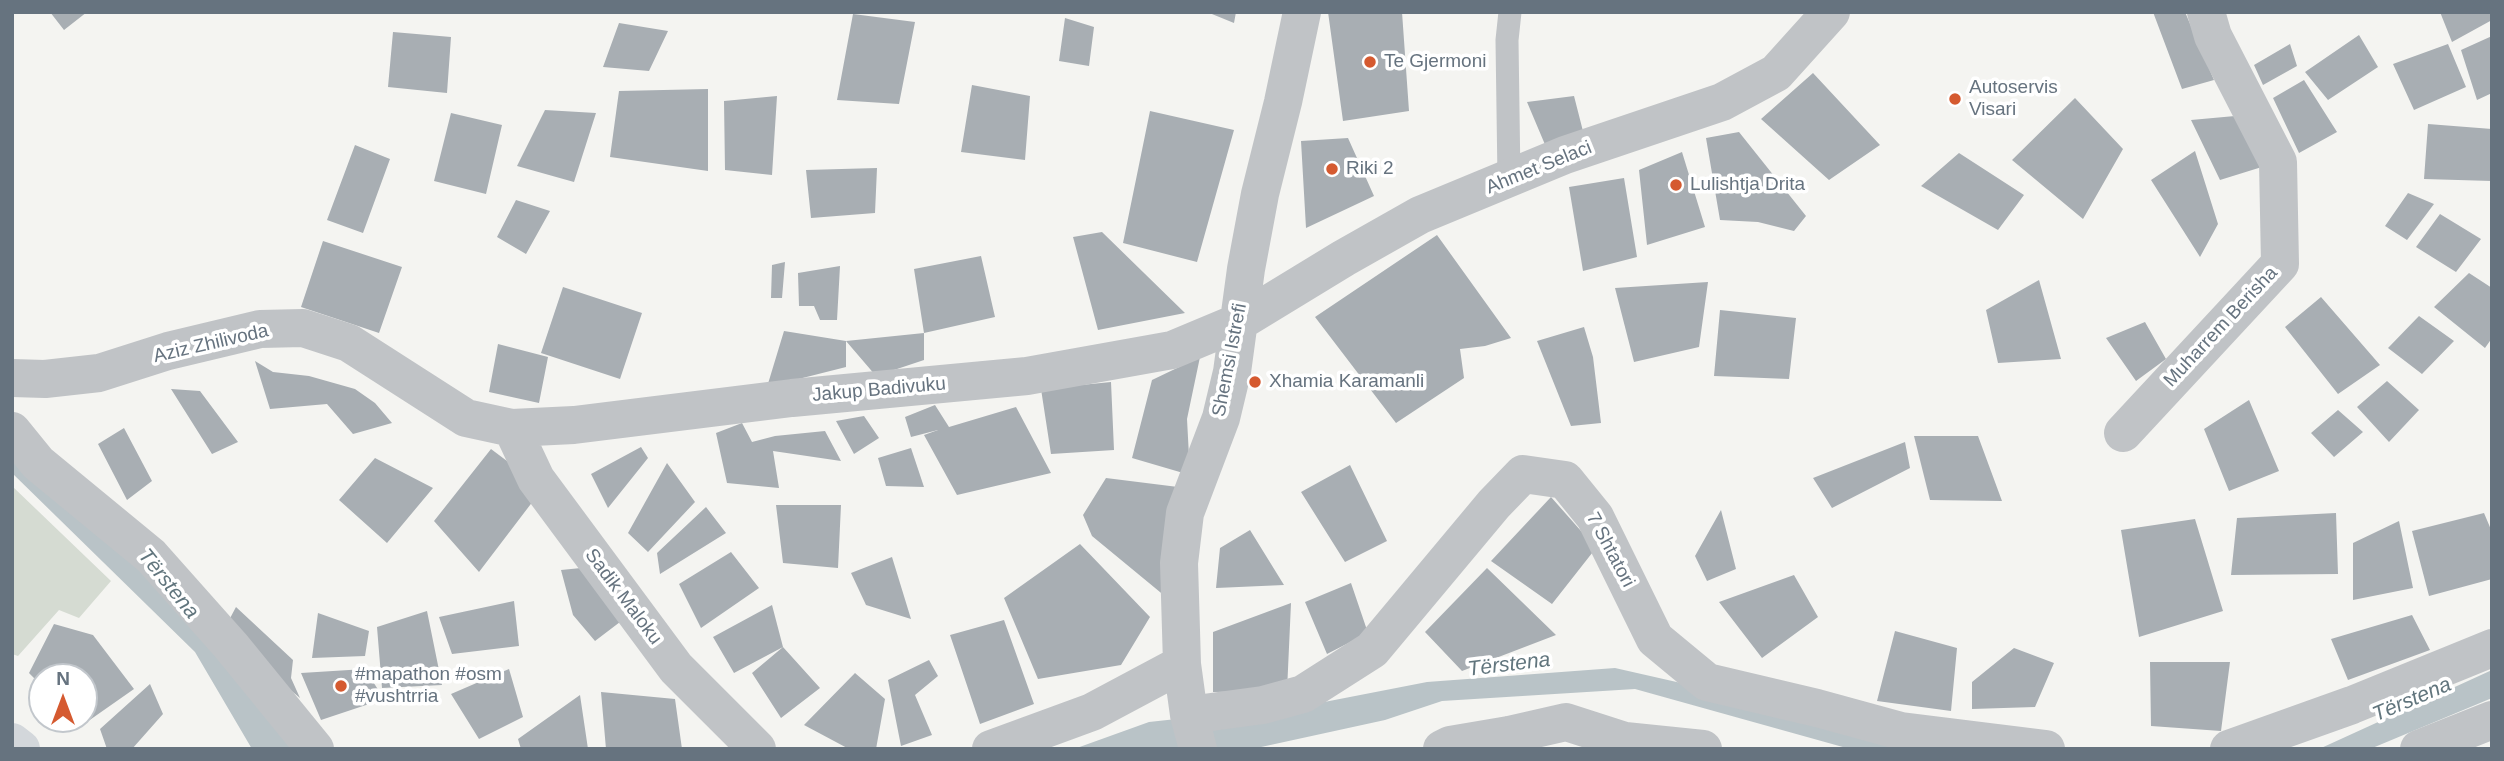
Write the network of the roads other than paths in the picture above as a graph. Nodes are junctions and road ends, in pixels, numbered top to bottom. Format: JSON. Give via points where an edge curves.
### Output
{"nodes":[{"id":1,"x":1302,"y":12,"type":"edge"},
{"id":2,"x":1510,"y":12,"type":"edge"},
{"id":3,"x":1831,"y":12,"type":"edge"},
{"id":4,"x":2206,"y":12,"type":"edge"},
{"id":5,"x":1509,"y":180,"type":"junction"},
{"id":6,"x":1239,"y":322,"type":"junction"},
{"id":7,"x":12,"y":377,"type":"edge"},
{"id":8,"x":512,"y":428,"type":"junction"},
{"id":9,"x":12,"y":431,"type":"edge"},
{"id":10,"x":2123,"y":433,"type":"dead end"},
{"id":11,"x":2492,"y":648,"type":"edge"},
{"id":12,"x":1182,"y":664,"type":"junction"},
{"id":13,"x":2492,"y":720,"type":"edge"},
{"id":14,"x":1194,"y":732,"type":"edge"},
{"id":15,"x":12,"y":742,"type":"edge"},
{"id":16,"x":21,"y":749,"type":"edge"},
{"id":17,"x":315,"y":749,"type":"edge"},
{"id":18,"x":757,"y":749,"type":"edge"},
{"id":19,"x":991,"y":749,"type":"edge"},
{"id":20,"x":1442,"y":749,"type":"edge"},
{"id":21,"x":1703,"y":749,"type":"edge"},
{"id":22,"x":2046,"y":749,"type":"edge"},
{"id":23,"x":2229,"y":749,"type":"edge"},
{"id":24,"x":2419,"y":749,"type":"edge"}],
"edges":[{"from":1,"to":6,"type":"street","name":"Shemsi Istrefi","via":[[1260,194]]},
{"from":2,"to":5,"type":"lane"},
{"from":3,"to":5,"type":"street","name":"Ahmet Selaci","via":[[1776,73],[1722,102],[1565,155]]},
{"from":4,"to":10,"type":"street","name":"Muharrem Berisha","via":[[2213,36],[2278,162],[2280,264]]},
{"from":5,"to":6,"type":"street","name":"Ahmet Selaci","via":[[1420,215]]},
{"from":6,"to":8,"type":"street","name":"Jakup Badivuku","via":[[1172,350],[1027,376]]},
{"from":6,"to":12,"type":"street","name":"Shemsi Istrefi","via":[[1221,418],[1185,513],[1179,563]]},
{"from":7,"to":8,"type":"street","name":"Aziz Zhilivoda","via":[[45,379],[99,373],[260,329],[303,328],[349,343],[466,418]]},
{"from":8,"to":18,"type":"street","name":"Sadik Maloku","via":[[537,479],[676,668]]},
{"from":9,"to":17,"type":"street","via":[[38,463],[151,556]]},
{"from":11,"to":23,"type":"street"},
{"from":12,"to":14,"type":"street","name":"Shemsi Istrefi"},
{"from":12,"to":19,"type":"street","via":[[1092,712]]},
{"from":13,"to":24,"type":"street"},
{"from":14,"to":22,"type":"street","name":"7 Shtatori","via":[[1303,694],[1372,650],[1523,474],[1565,480],[1595,517],[1655,639],[1707,682],[1901,731]]},
{"from":15,"to":16,"type":"street"},
{"from":20,"to":21,"type":"street","via":[[1566,722],[1625,740]]}]}
